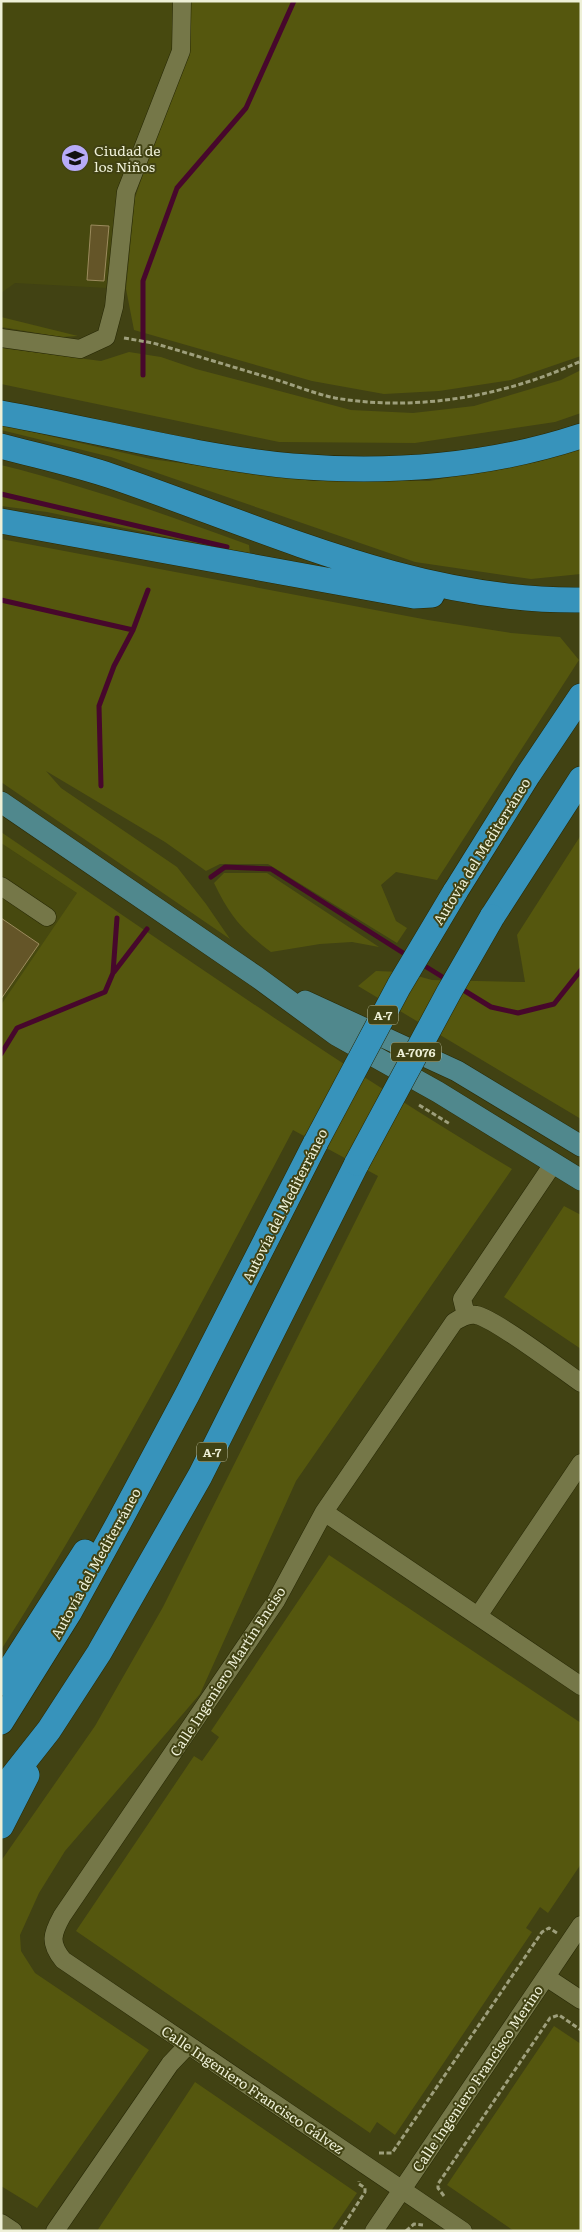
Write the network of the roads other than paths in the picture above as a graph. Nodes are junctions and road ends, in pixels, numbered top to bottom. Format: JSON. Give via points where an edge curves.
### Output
{"nodes":[{"id":1,"x":182,"y":1,"type":"edge"},
{"id":2,"x":1,"y":338,"type":"edge"},
{"id":3,"x":1,"y":402,"type":"edge"},
{"id":4,"x":1,"y":413,"type":"edge"},
{"id":5,"x":39,"y":420,"type":"junction"},
{"id":6,"x":581,"y":436,"type":"edge"},
{"id":7,"x":1,"y":446,"type":"edge"},
{"id":8,"x":1,"y":521,"type":"edge"},
{"id":9,"x":475,"y":593,"type":"junction"},
{"id":10,"x":581,"y":600,"type":"edge"},
{"id":11,"x":581,"y":696,"type":"edge"},
{"id":12,"x":581,"y":779,"type":"edge"},
{"id":13,"x":1,"y":802,"type":"edge"},
{"id":14,"x":1,"y":886,"type":"edge"},
{"id":15,"x":47,"y":917,"type":"dead end"},
{"id":16,"x":257,"y":977,"type":"junction"},
{"id":17,"x":574,"y":1143,"type":"edge"},
{"id":18,"x":553,"y":1164,"type":"junction"},
{"id":19,"x":581,"y":1180,"type":"edge"},
{"id":20,"x":472,"y":1315,"type":"junction"},
{"id":21,"x":581,"y":1383,"type":"edge"},
{"id":22,"x":187,"y":1395,"type":"junction"},
{"id":23,"x":581,"y":1463,"type":"edge"},
{"id":24,"x":324,"y":1512,"type":"junction"},
{"id":25,"x":478,"y":1616,"type":"junction"},
{"id":26,"x":1,"y":1683,"type":"edge"},
{"id":27,"x":581,"y":1686,"type":"edge"},
{"id":28,"x":1,"y":1722,"type":"edge"},
{"id":29,"x":49,"y":1730,"type":"junction"},
{"id":30,"x":1,"y":1791,"type":"edge"},
{"id":31,"x":1,"y":1826,"type":"edge"},
{"id":32,"x":581,"y":1925,"type":"edge"},
{"id":33,"x":53,"y":1940,"type":"joint"},
{"id":34,"x":546,"y":1977,"type":"junction"},
{"id":35,"x":581,"y":2000,"type":"edge"},
{"id":36,"x":188,"y":2045,"type":"junction"},
{"id":37,"x":402,"y":2190,"type":"junction"},
{"id":38,"x":1,"y":2223,"type":"edge"},
{"id":39,"x":13,"y":2231,"type":"edge"},
{"id":40,"x":55,"y":2231,"type":"edge"},
{"id":41,"x":374,"y":2231,"type":"edge"},
{"id":42,"x":463,"y":2231,"type":"edge"}],
"edges":[{"from":1,"to":2,"type":"street","via":[[181,51],[126,192],[114,307],[106,337],[80,348]]},
{"from":3,"to":5,"type":"highway"},
{"from":4,"to":5,"type":"highway"},
{"from":5,"to":6,"type":"highway","via":[[225,457],[292,466],[359,469],[487,461]]},
{"from":7,"to":9,"type":"highway","via":[[109,475],[322,553]]},
{"from":8,"to":9,"type":"highway","via":[[414,596]]},
{"from":9,"to":10,"type":"highway"},
{"from":11,"to":22,"type":"highway","name":"Autovía del Mediterráneo","number":"A-7","bridge":true,"via":[[528,775],[399,986]]},
{"from":12,"to":29,"type":"highway","number":"A-7","bridge":true,"via":[[492,917],[444,1000],[356,1163],[200,1476],[99,1653]]},
{"from":13,"to":16,"type":"main road","number":"A-7076"},
{"from":14,"to":15,"type":"street"},
{"from":16,"to":17,"type":"main road","number":"A-7076","via":[[457,1071]]},
{"from":16,"to":18,"type":"main road","number":"A-7076","via":[[336,1036],[438,1092]]},
{"from":18,"to":19,"type":"main road","number":"A-7076"},
{"from":18,"to":20,"type":"street","via":[[462,1299]]},
{"from":20,"to":21,"type":"street","via":[[494,1323]]},
{"from":20,"to":24,"type":"street","name":"Calle Ingeniero Martín Enciso","via":[[454,1322],[444,1334]]},
{"from":22,"to":26,"type":"highway"},
{"from":22,"to":28,"type":"highway","name":"Autovía del Mediterráneo","number":"A-7","via":[[69,1614]]},
{"from":23,"to":25,"type":"street"},
{"from":24,"to":25,"type":"street"},
{"from":24,"to":33,"type":"street","name":"Calle Ingeniero Martín Enciso","via":[[276,1601],[62,1916]]},
{"from":25,"to":27,"type":"street"},
{"from":29,"to":30,"type":"highway","number":"A-7"},
{"from":29,"to":31,"type":"highway"},
{"from":32,"to":34,"type":"street","name":"Calle Ingeniero Francisco Merino"},
{"from":33,"to":36,"type":"street","name":"Calle Ingeniero Francisco Gálvez","via":[[54,1950],[63,1960]]},
{"from":34,"to":35,"type":"street"},
{"from":34,"to":37,"type":"street","name":"Calle Ingeniero Francisco Merino"},
{"from":36,"to":37,"type":"street","name":"Calle Ingeniero Francisco Gálvez"},
{"from":36,"to":40,"type":"street","via":[[170,2064]]},
{"from":37,"to":41,"type":"street","name":"Calle Ingeniero Francisco Merino"},
{"from":37,"to":42,"type":"street","name":"Calle Ingeniero Francisco Gálvez"},
{"from":38,"to":39,"type":"street"}]}
